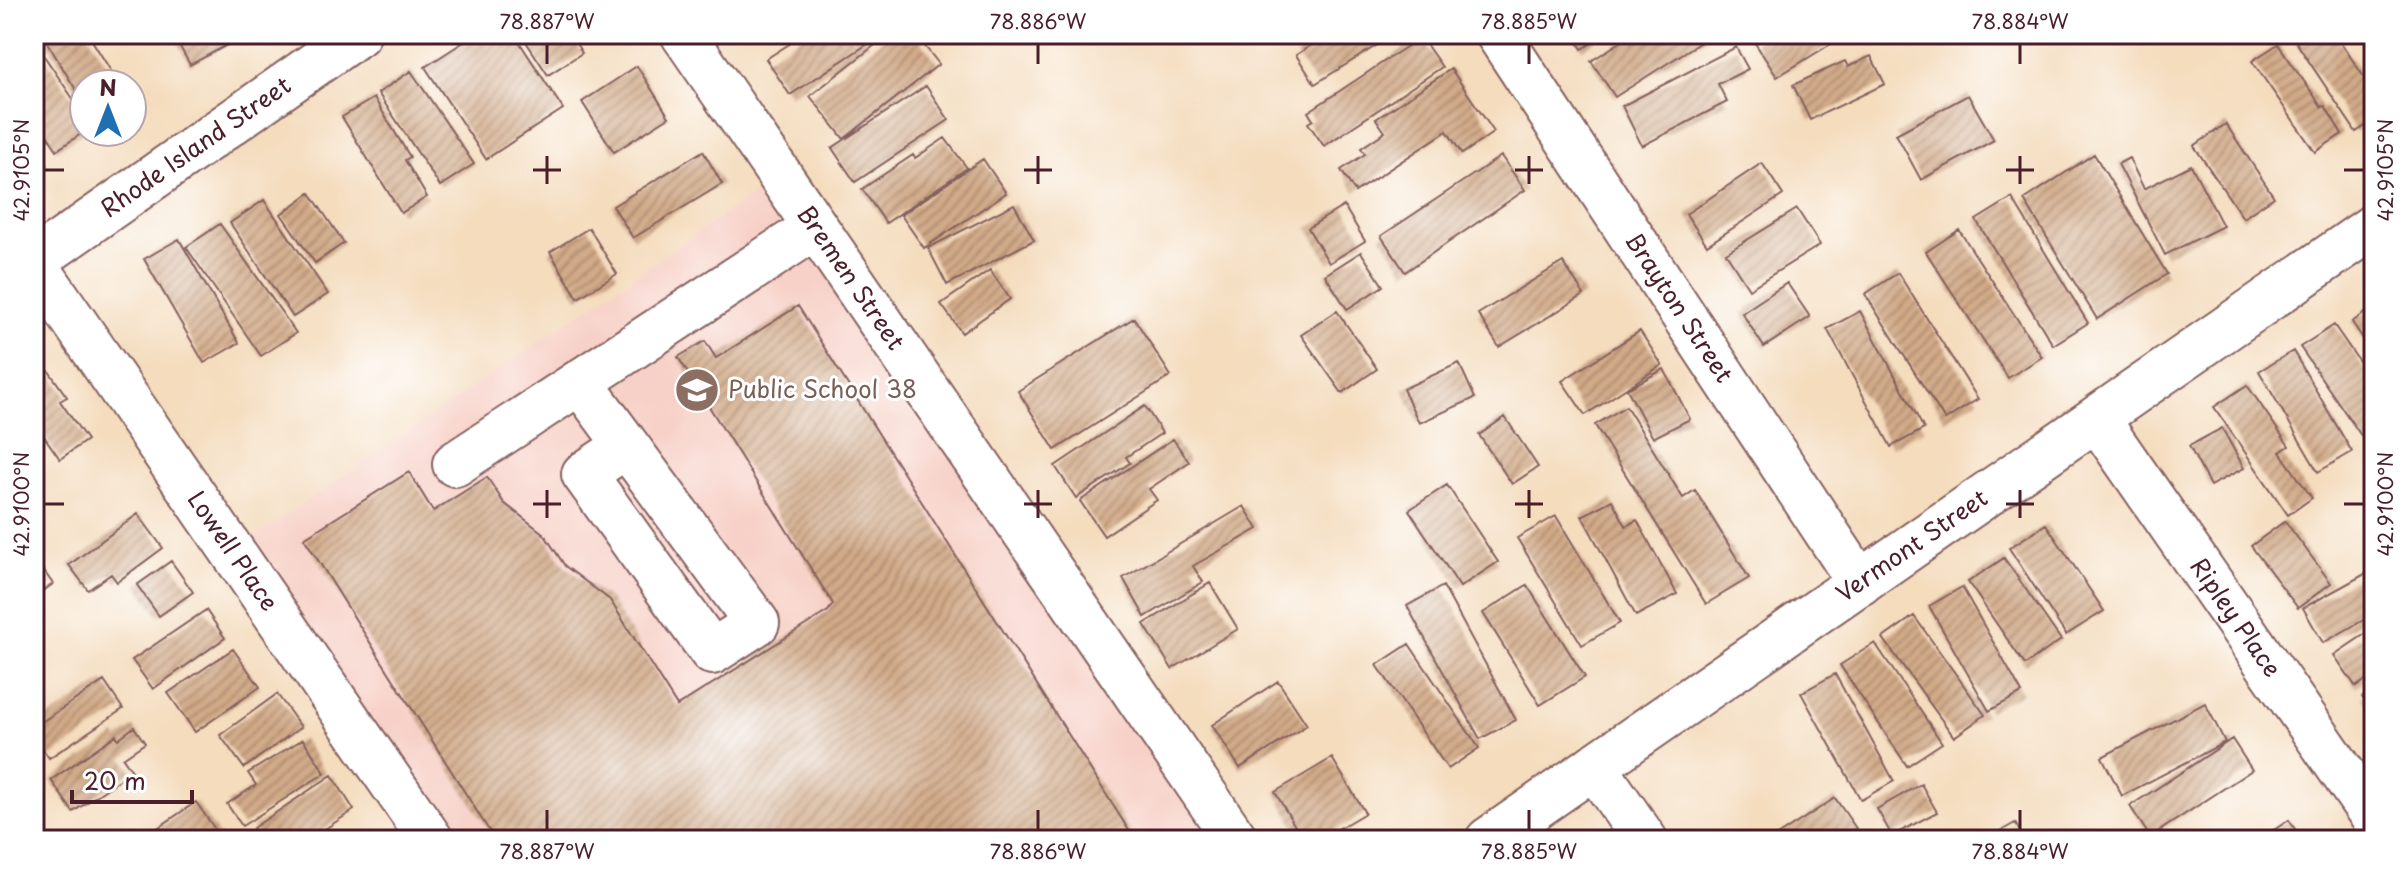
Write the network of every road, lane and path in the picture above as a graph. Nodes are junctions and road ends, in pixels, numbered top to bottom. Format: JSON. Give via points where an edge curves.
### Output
{"nodes":[{"id":1,"x":358,"y":34,"type":"edge"},
{"id":2,"x":683,"y":34,"type":"edge"},
{"id":3,"x":1498,"y":34,"type":"edge"},
{"id":4,"x":2374,"y":226,"type":"edge"},
{"id":5,"x":814,"y":228,"type":"junction"},
{"id":6,"x":34,"y":262,"type":"edge"},
{"id":7,"x":580,"y":382,"type":"junction"},
{"id":8,"x":2097,"y":419,"type":"junction"},
{"id":9,"x":626,"y":446,"type":"dead end"},
{"id":10,"x":455,"y":464,"type":"dead end"},
{"id":11,"x":1860,"y":583,"type":"junction"},
{"id":12,"x":1594,"y":766,"type":"junction"},
{"id":13,"x":2374,"y":818,"type":"edge"},
{"id":14,"x":431,"y":840,"type":"edge"},
{"id":15,"x":1236,"y":840,"type":"edge"},
{"id":16,"x":1488,"y":840,"type":"edge"},
{"id":17,"x":1645,"y":840,"type":"edge"}],
"edges":[{"from":1,"to":6,"type":"street","name":"Rhode Island Street"},
{"from":2,"to":5,"type":"street","name":"Bremen Street"},
{"from":3,"to":11,"type":"street","name":"Brayton Street"},
{"from":4,"to":8,"type":"street","name":"Vermont Street"},
{"from":5,"to":7,"type":"street"},
{"from":5,"to":15,"type":"street","name":"Bremen Street"},
{"from":6,"to":14,"type":"street","name":"Lowell Place"},
{"from":7,"to":9,"type":"street"},
{"from":7,"to":10,"type":"street"},
{"from":8,"to":11,"type":"street","name":"Vermont Street"},
{"from":8,"to":13,"type":"street","name":"Ripley Place"},
{"from":11,"to":12,"type":"street","name":"Vermont Street"},
{"from":12,"to":16,"type":"street","name":"Vermont Street"},
{"from":12,"to":17,"type":"street"}]}
